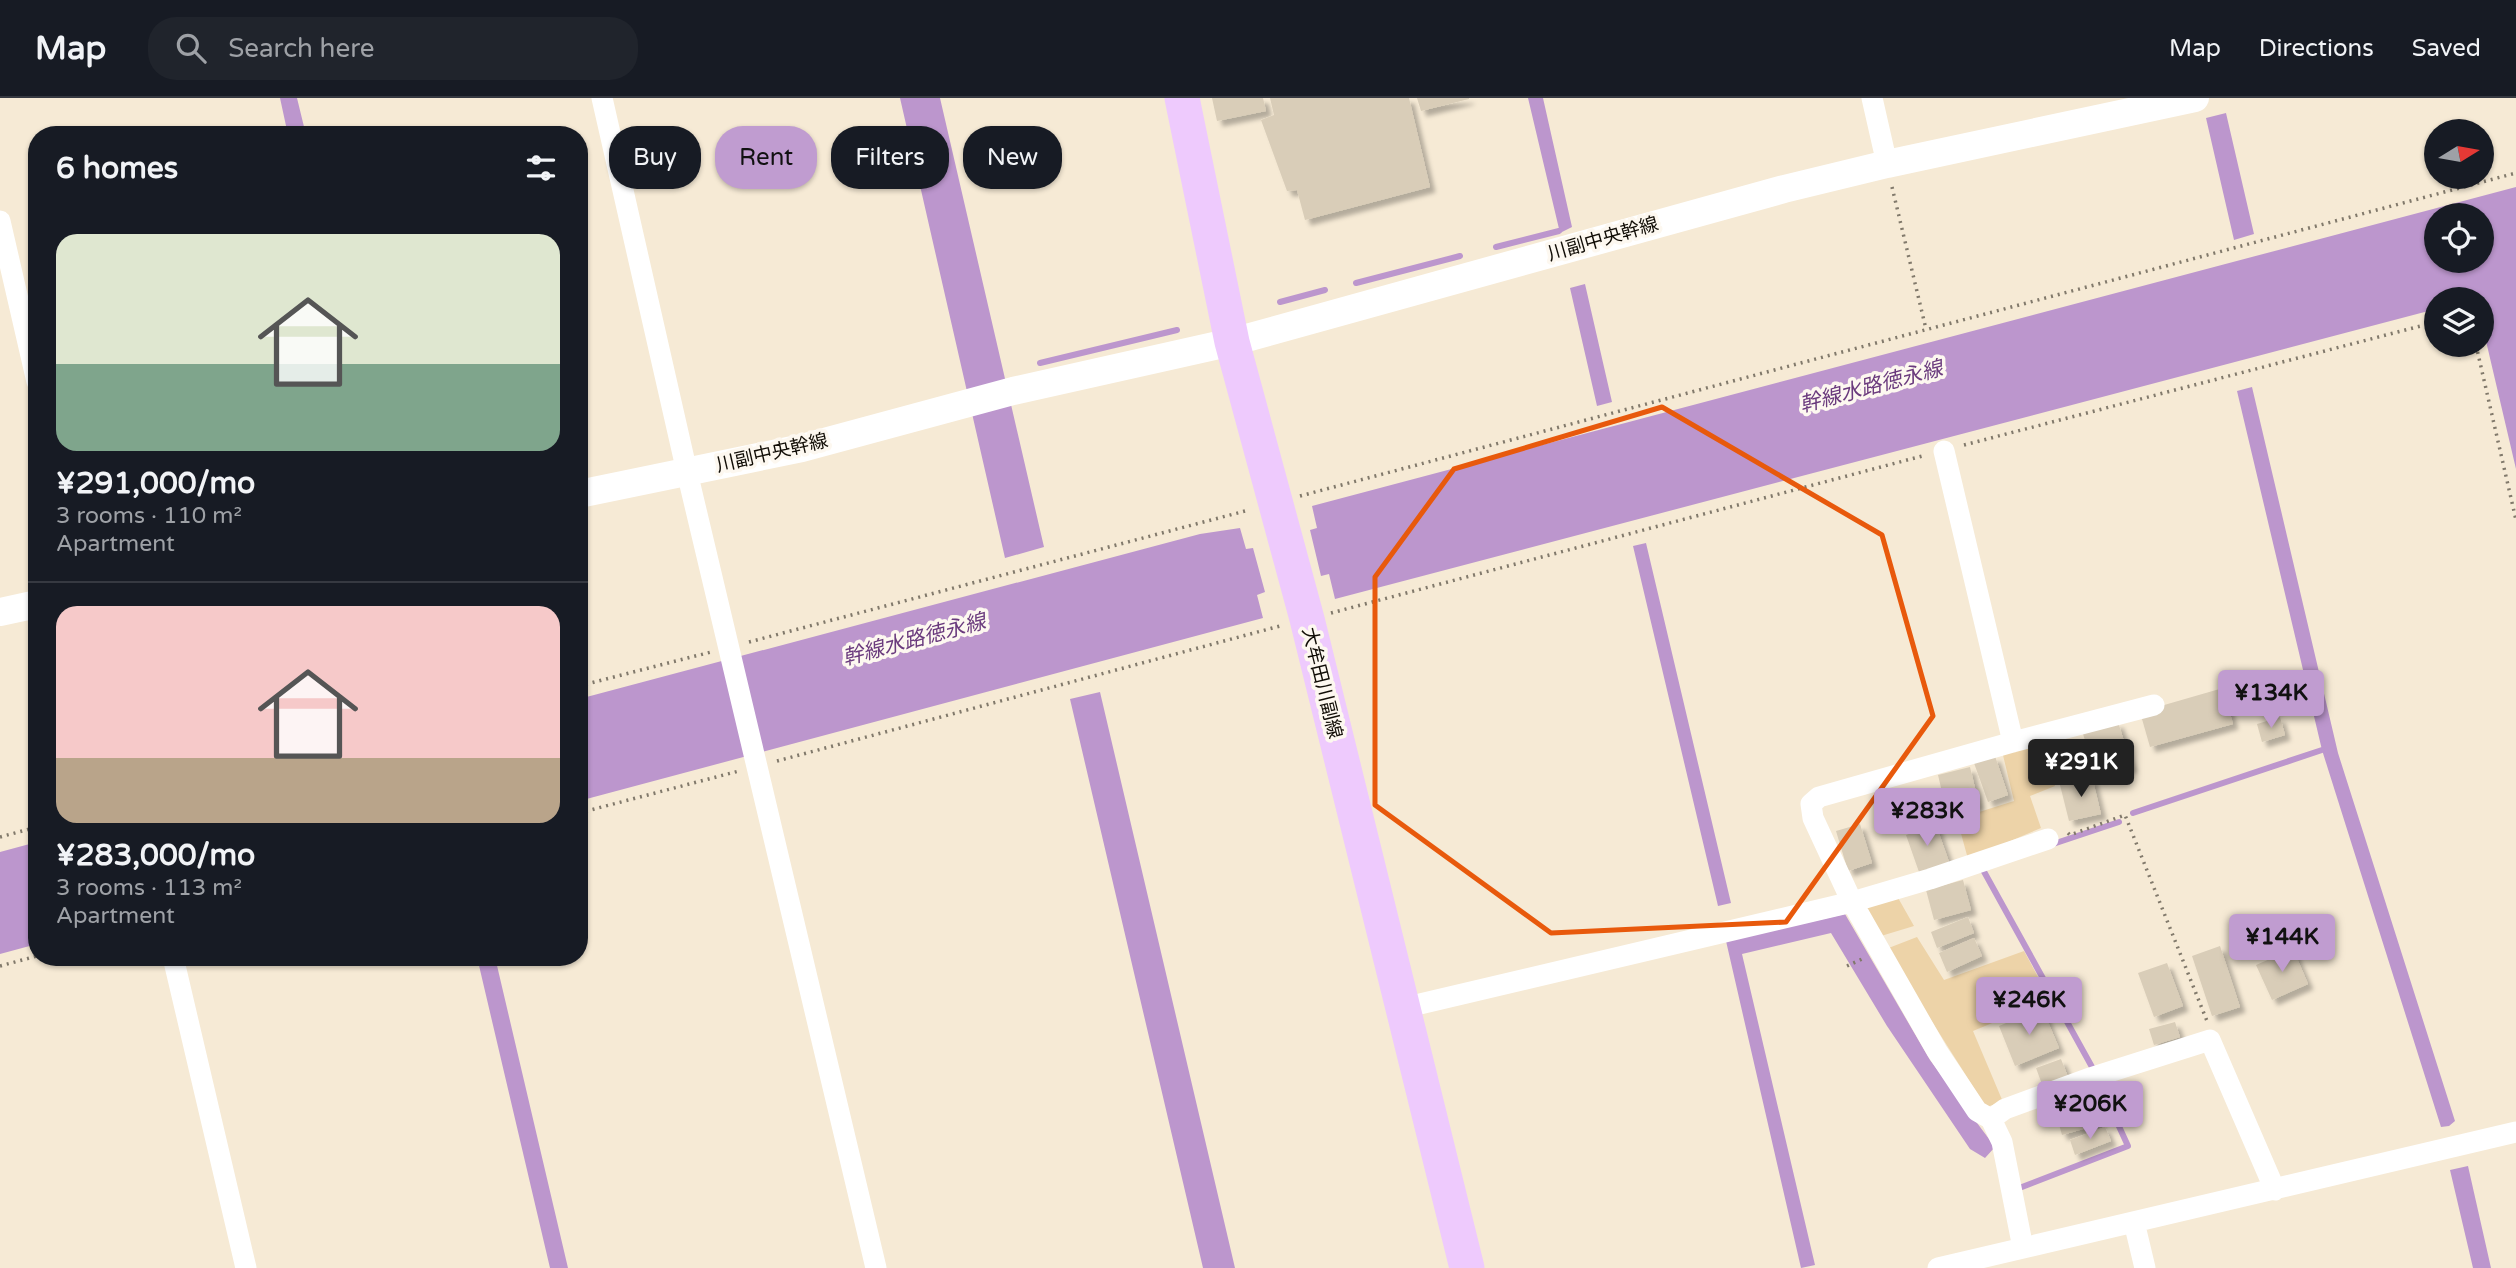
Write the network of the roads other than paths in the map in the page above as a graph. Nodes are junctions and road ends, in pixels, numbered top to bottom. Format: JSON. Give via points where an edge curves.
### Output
{"nodes":[{"id":1,"x":602,"y":98,"type":"edge"},
{"id":2,"x":1182,"y":98,"type":"edge"},
{"id":3,"x":1872,"y":98,"type":"edge"},
{"id":4,"x":2195,"y":98,"type":"edge"},
{"id":5,"x":1887,"y":164,"type":"junction"},
{"id":6,"x":0,"y":221,"type":"edge"},
{"id":7,"x":1232,"y":342,"type":"junction"},
{"id":8,"x":28,"y":343,"type":"edge"},
{"id":9,"x":1944,"y":450,"type":"road end"},
{"id":10,"x":687,"y":472,"type":"junction"},
{"id":11,"x":588,"y":492,"type":"edge"},
{"id":12,"x":28,"y":606,"type":"edge"},
{"id":13,"x":0,"y":612,"type":"edge"},
{"id":14,"x":2154,"y":705,"type":"dead end"},
{"id":15,"x":2013,"y":742,"type":"junction"},
{"id":16,"x":2055,"y":833,"type":"road end"},
{"id":17,"x":1852,"y":902,"type":"junction"},
{"id":18,"x":175,"y":966,"type":"edge"},
{"id":19,"x":1403,"y":1008,"type":"junction"},
{"id":20,"x":1991,"y":1119,"type":"junction"},
{"id":21,"x":2516,"y":1132,"type":"edge"},
{"id":22,"x":2275,"y":1190,"type":"junction"},
{"id":23,"x":2134,"y":1222,"type":"junction"},
{"id":24,"x":2023,"y":1248,"type":"junction"},
{"id":25,"x":246,"y":1268,"type":"edge"},
{"id":26,"x":876,"y":1268,"type":"edge"},
{"id":27,"x":1467,"y":1268,"type":"edge"},
{"id":28,"x":1938,"y":1268,"type":"edge"},
{"id":29,"x":2145,"y":1268,"type":"edge"}],
"edges":[{"from":1,"to":10,"type":"street"},
{"from":2,"to":7,"type":"main road","name":"大牟田川副線"},
{"from":3,"to":5,"type":"street"},
{"from":4,"to":5,"type":"street","name":"川副中央幹線"},
{"from":5,"to":7,"type":"street","name":"川副中央幹線"},
{"from":6,"to":8,"type":"street"},
{"from":7,"to":10,"type":"street","name":"川副中央幹線"},
{"from":7,"to":19,"type":"main road","name":"大牟田川副線","via":[[1307,620]]},
{"from":9,"to":15,"type":"street"},
{"from":10,"to":11,"type":"street","name":"川副中央幹線"},
{"from":10,"to":26,"type":"street"},
{"from":12,"to":13,"type":"street"},
{"from":14,"to":15,"type":"street"},
{"from":15,"to":17,"type":"street","via":[[1819,797],[1811,804],[1813,818]]},
{"from":16,"to":17,"type":"street"},
{"from":17,"to":19,"type":"street"},
{"from":17,"to":20,"type":"street","via":[[1937,1051],[1977,1111]]},
{"from":18,"to":25,"type":"street"},
{"from":19,"to":27,"type":"main road","name":"大牟田川副線"},
{"from":20,"to":22,"type":"street","via":[[2005,1109],[2087,1079],[2210,1040]]},
{"from":20,"to":24,"type":"street","via":[[2002,1142]]},
{"from":21,"to":22,"type":"street"},
{"from":22,"to":23,"type":"street"},
{"from":23,"to":24,"type":"street"},
{"from":23,"to":29,"type":"street"},
{"from":24,"to":28,"type":"street"}]}
